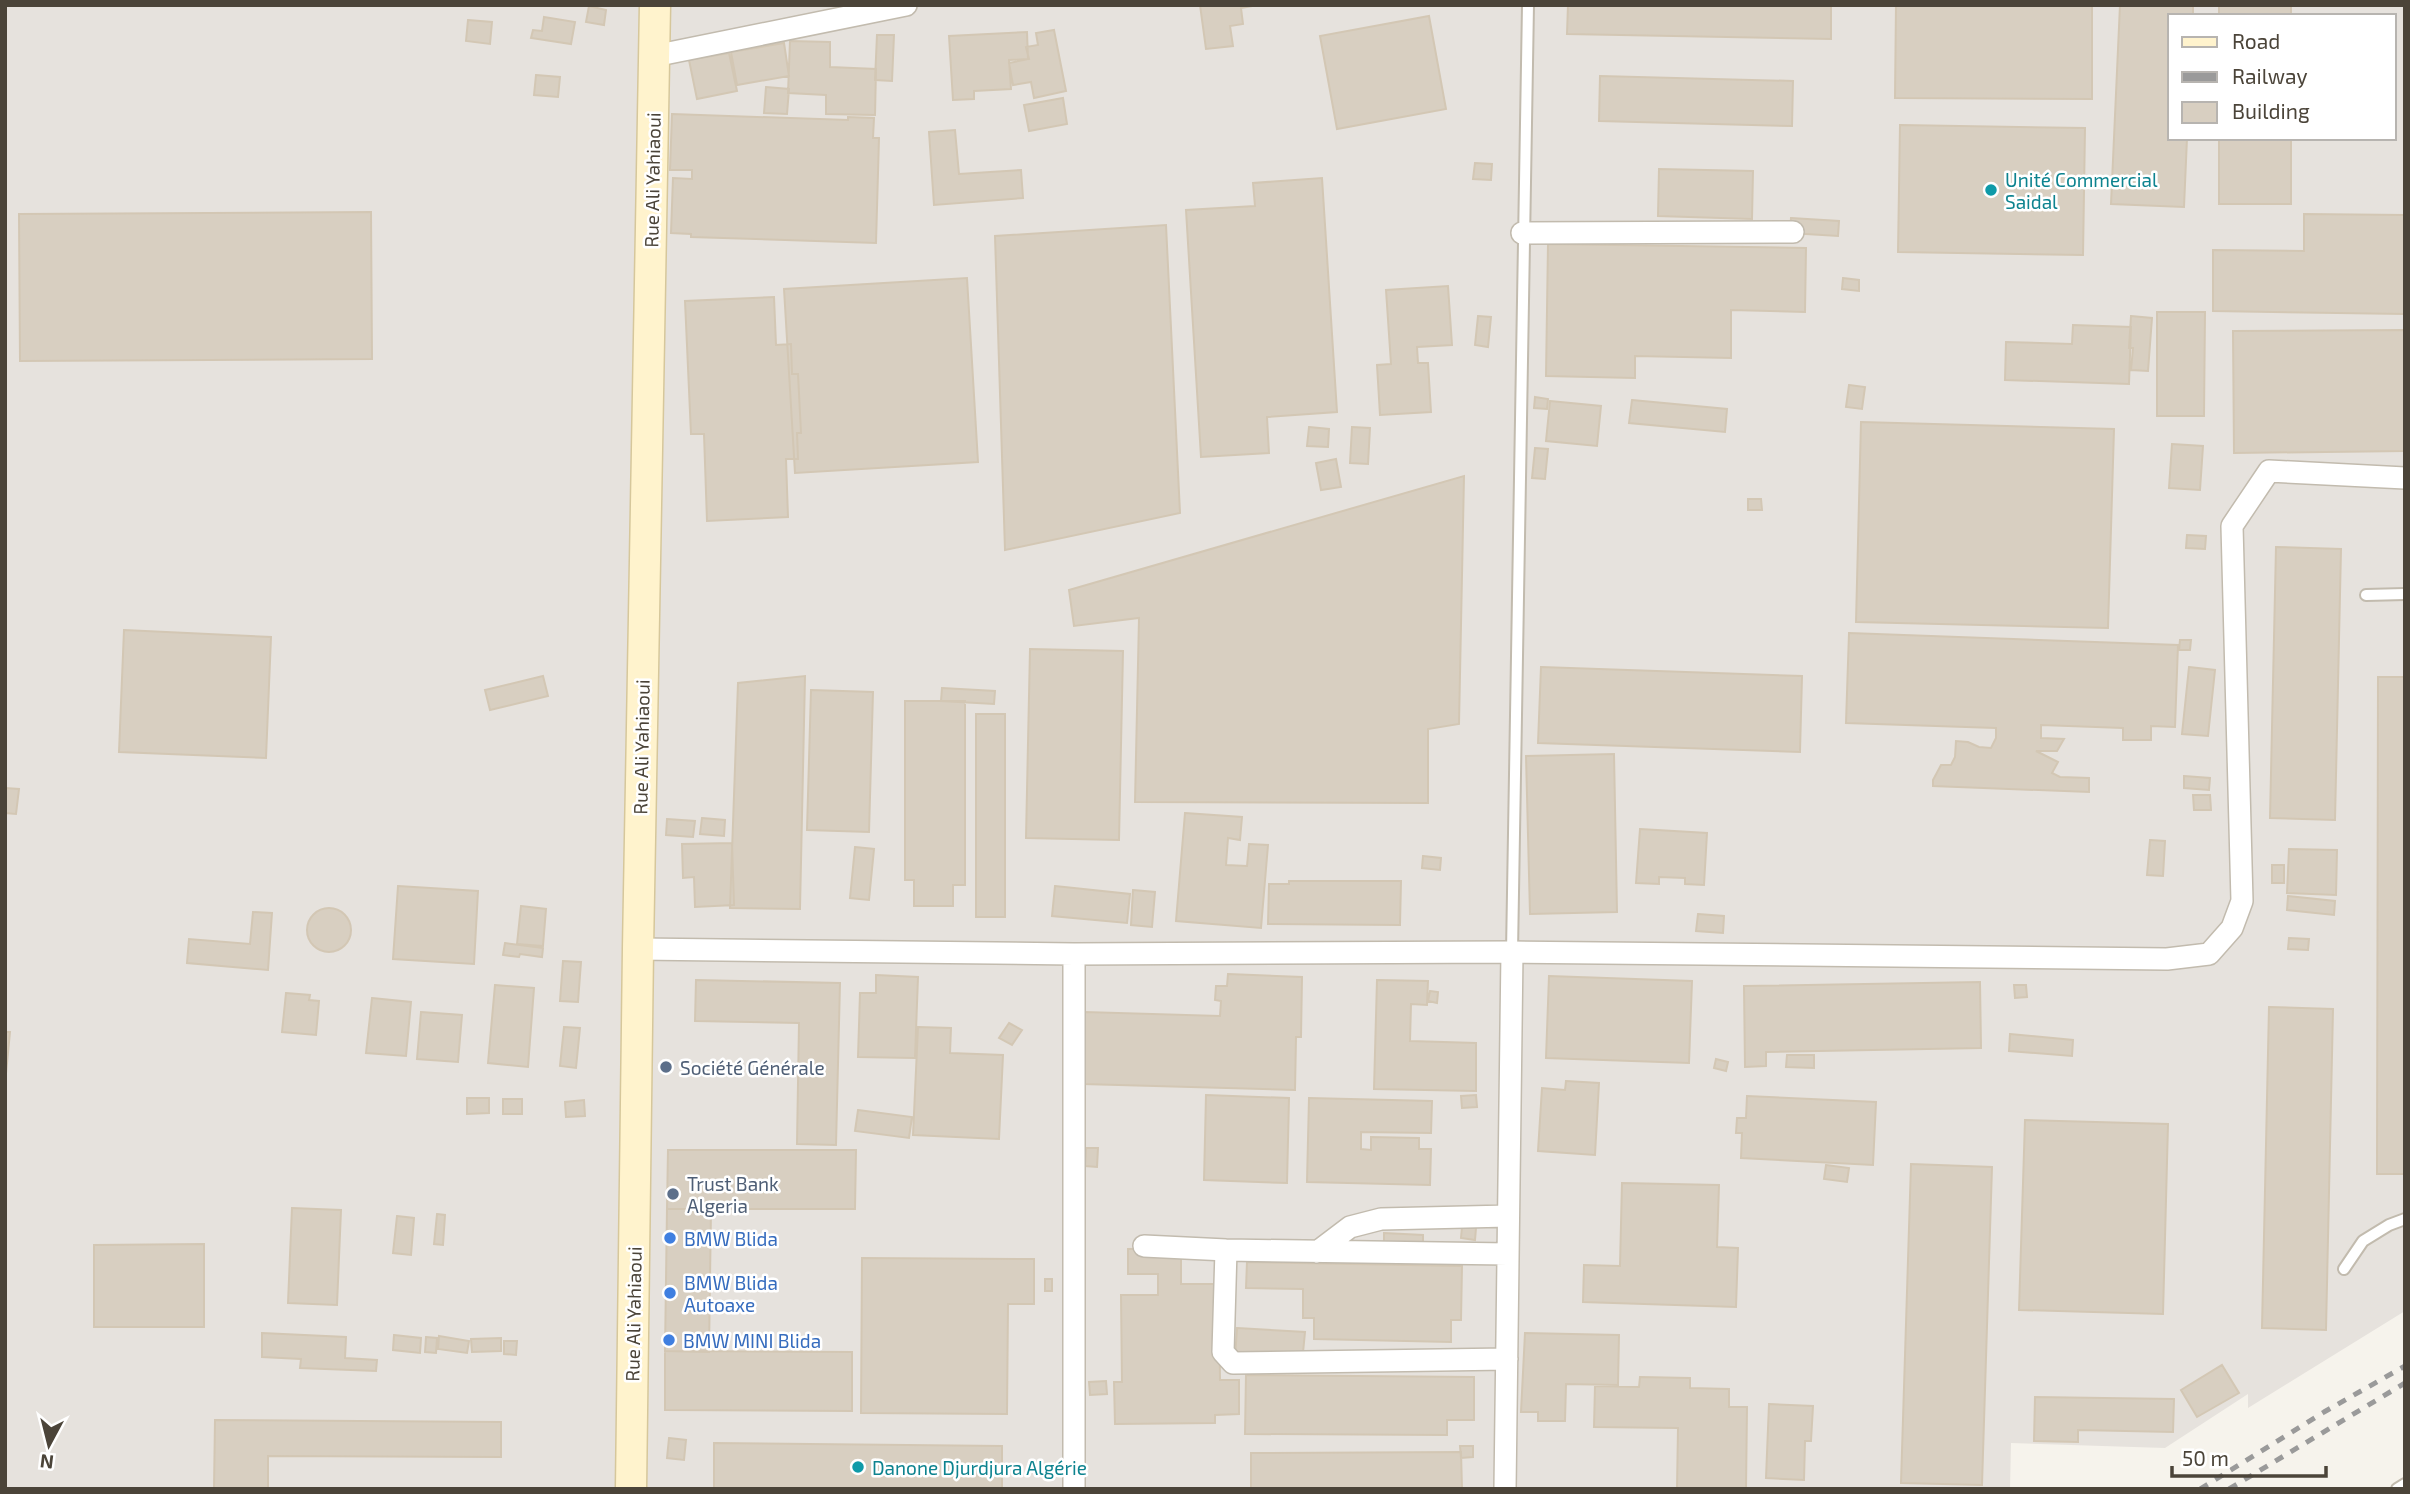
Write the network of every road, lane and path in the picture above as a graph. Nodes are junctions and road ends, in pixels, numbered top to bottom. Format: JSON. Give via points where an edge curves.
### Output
{"nodes":[{"id":1,"x":655,"y":5,"type":"edge"},
{"id":2,"x":906,"y":5,"type":"edge"},
{"id":3,"x":1528,"y":5,"type":"edge"},
{"id":4,"x":654,"y":56,"type":"junction"},
{"id":5,"x":1793,"y":232,"type":"dead end"},
{"id":6,"x":1522,"y":233,"type":"junction"},
{"id":7,"x":2405,"y":478,"type":"edge"},
{"id":8,"x":2405,"y":594,"type":"edge"},
{"id":9,"x":2366,"y":595,"type":"dead end"},
{"id":10,"x":638,"y":949,"type":"junction"},
{"id":11,"x":1512,"y":952,"type":"junction"},
{"id":12,"x":1074,"y":954,"type":"junction"},
{"id":13,"x":1508,"y":1216,"type":"junction"},
{"id":14,"x":2405,"y":1219,"type":"edge"},
{"id":15,"x":1144,"y":1246,"type":"dead end"},
{"id":16,"x":1226,"y":1250,"type":"junction"},
{"id":17,"x":1317,"y":1252,"type":"junction"},
{"id":18,"x":1508,"y":1254,"type":"junction"},
{"id":19,"x":2344,"y":1269,"type":"dead end"},
{"id":20,"x":1507,"y":1359,"type":"junction"},
{"id":21,"x":2405,"y":1484,"type":"edge"},
{"id":22,"x":631,"y":1489,"type":"edge"},
{"id":23,"x":1074,"y":1489,"type":"edge"},
{"id":24,"x":1505,"y":1489,"type":"edge"},
{"id":25,"x":2397,"y":1489,"type":"edge"}],
"edges":[{"from":1,"to":4,"type":"main road","name":"Rue Ali Yahiaoui"},
{"from":2,"to":4,"type":"street"},
{"from":3,"to":6,"type":"lane"},
{"from":4,"to":10,"type":"main road","name":"Rue Ali Yahiaoui"},
{"from":5,"to":6,"type":"street"},
{"from":6,"to":11,"type":"lane"},
{"from":7,"to":11,"type":"street","via":[[2269,471],[2232,526],[2242,901],[2232,929],[2209,954],[2153,959]]},
{"from":8,"to":9,"type":"lane"},
{"from":10,"to":12,"type":"street"},
{"from":10,"to":22,"type":"main road","name":"Rue Ali Yahiaoui"},
{"from":11,"to":12,"type":"street"},
{"from":11,"to":13,"type":"street"},
{"from":12,"to":23,"type":"street"},
{"from":13,"to":17,"type":"street","via":[[1381,1219],[1350,1227]]},
{"from":13,"to":18,"type":"street"},
{"from":14,"to":19,"type":"lane","via":[[2363,1241]]},
{"from":15,"to":16,"type":"street"},
{"from":16,"to":17,"type":"street"},
{"from":16,"to":20,"type":"street","via":[[1223,1352],[1233,1363]]},
{"from":17,"to":18,"type":"street"},
{"from":18,"to":20,"type":"street"},
{"from":20,"to":24,"type":"street"},
{"from":21,"to":25,"type":"lane"}]}
